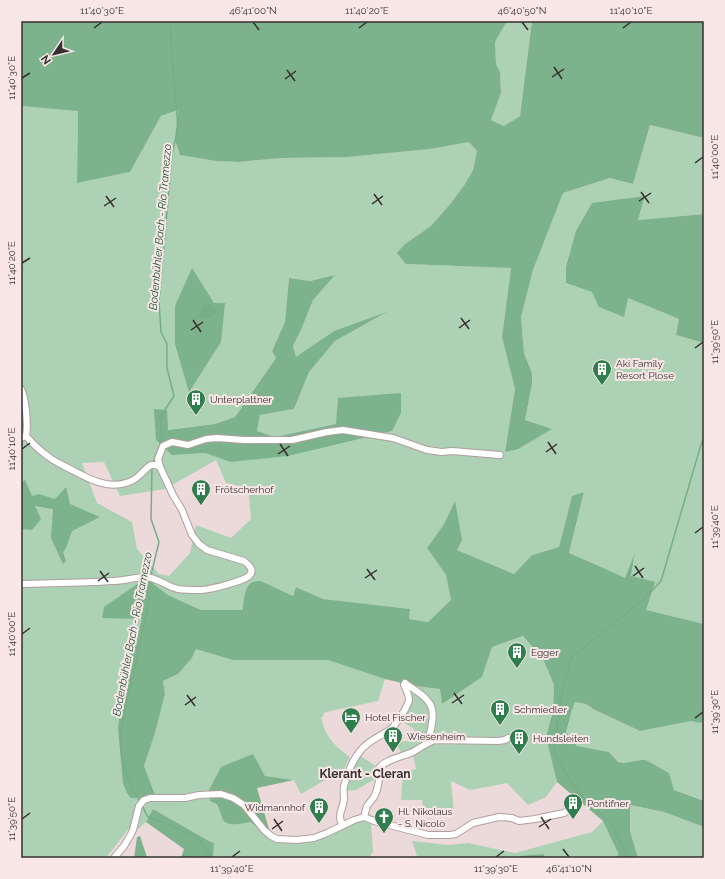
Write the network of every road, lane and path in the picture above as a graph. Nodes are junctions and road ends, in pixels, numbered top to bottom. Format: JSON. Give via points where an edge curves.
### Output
{"nodes":[{"id":1,"x":21,"y":389,"type":"edge"},
{"id":2,"x":23,"y":437,"type":"edge"},
{"id":3,"x":500,"y":455,"type":"dead end"},
{"id":4,"x":155,"y":466,"type":"junction"},
{"id":5,"x":21,"y":584,"type":"edge"},
{"id":6,"x":508,"y":738,"type":"dead end"},
{"id":7,"x":430,"y":741,"type":"junction"},
{"id":8,"x":578,"y":803,"type":"dead end"},
{"id":9,"x":364,"y":817,"type":"junction"},
{"id":10,"x":342,"y":825,"type":"junction"},
{"id":11,"x":114,"y":858,"type":"edge"}],
"edges":[{"from":1,"to":2,"type":"street","via":[[27,430]]},
{"from":2,"to":4,"type":"street","via":[[56,462],[102,483],[123,484]]},
{"from":3,"to":4,"type":"street","via":[[427,450],[393,438],[343,430],[292,440],[217,438],[188,445],[172,442],[163,446]]},
{"from":4,"to":5,"type":"street","via":[[199,544],[207,550],[250,565],[252,572],[247,577],[202,590],[179,589],[150,578]]},
{"from":6,"to":7,"type":"street","via":[[498,741]]},
{"from":7,"to":9,"type":"street","via":[[380,767],[377,790],[367,806]]},
{"from":7,"to":10,"type":"street","via":[[431,705],[404,683],[408,702],[395,725],[369,742],[355,758],[344,788],[339,813]]},
{"from":8,"to":9,"type":"street","via":[[564,813],[519,821],[499,817],[473,823],[456,834],[444,836],[428,835]]},
{"from":9,"to":10,"type":"street"},
{"from":10,"to":11,"type":"street","via":[[314,838],[286,840],[271,836],[244,805],[221,794],[150,798],[140,804],[133,830]]}]}
